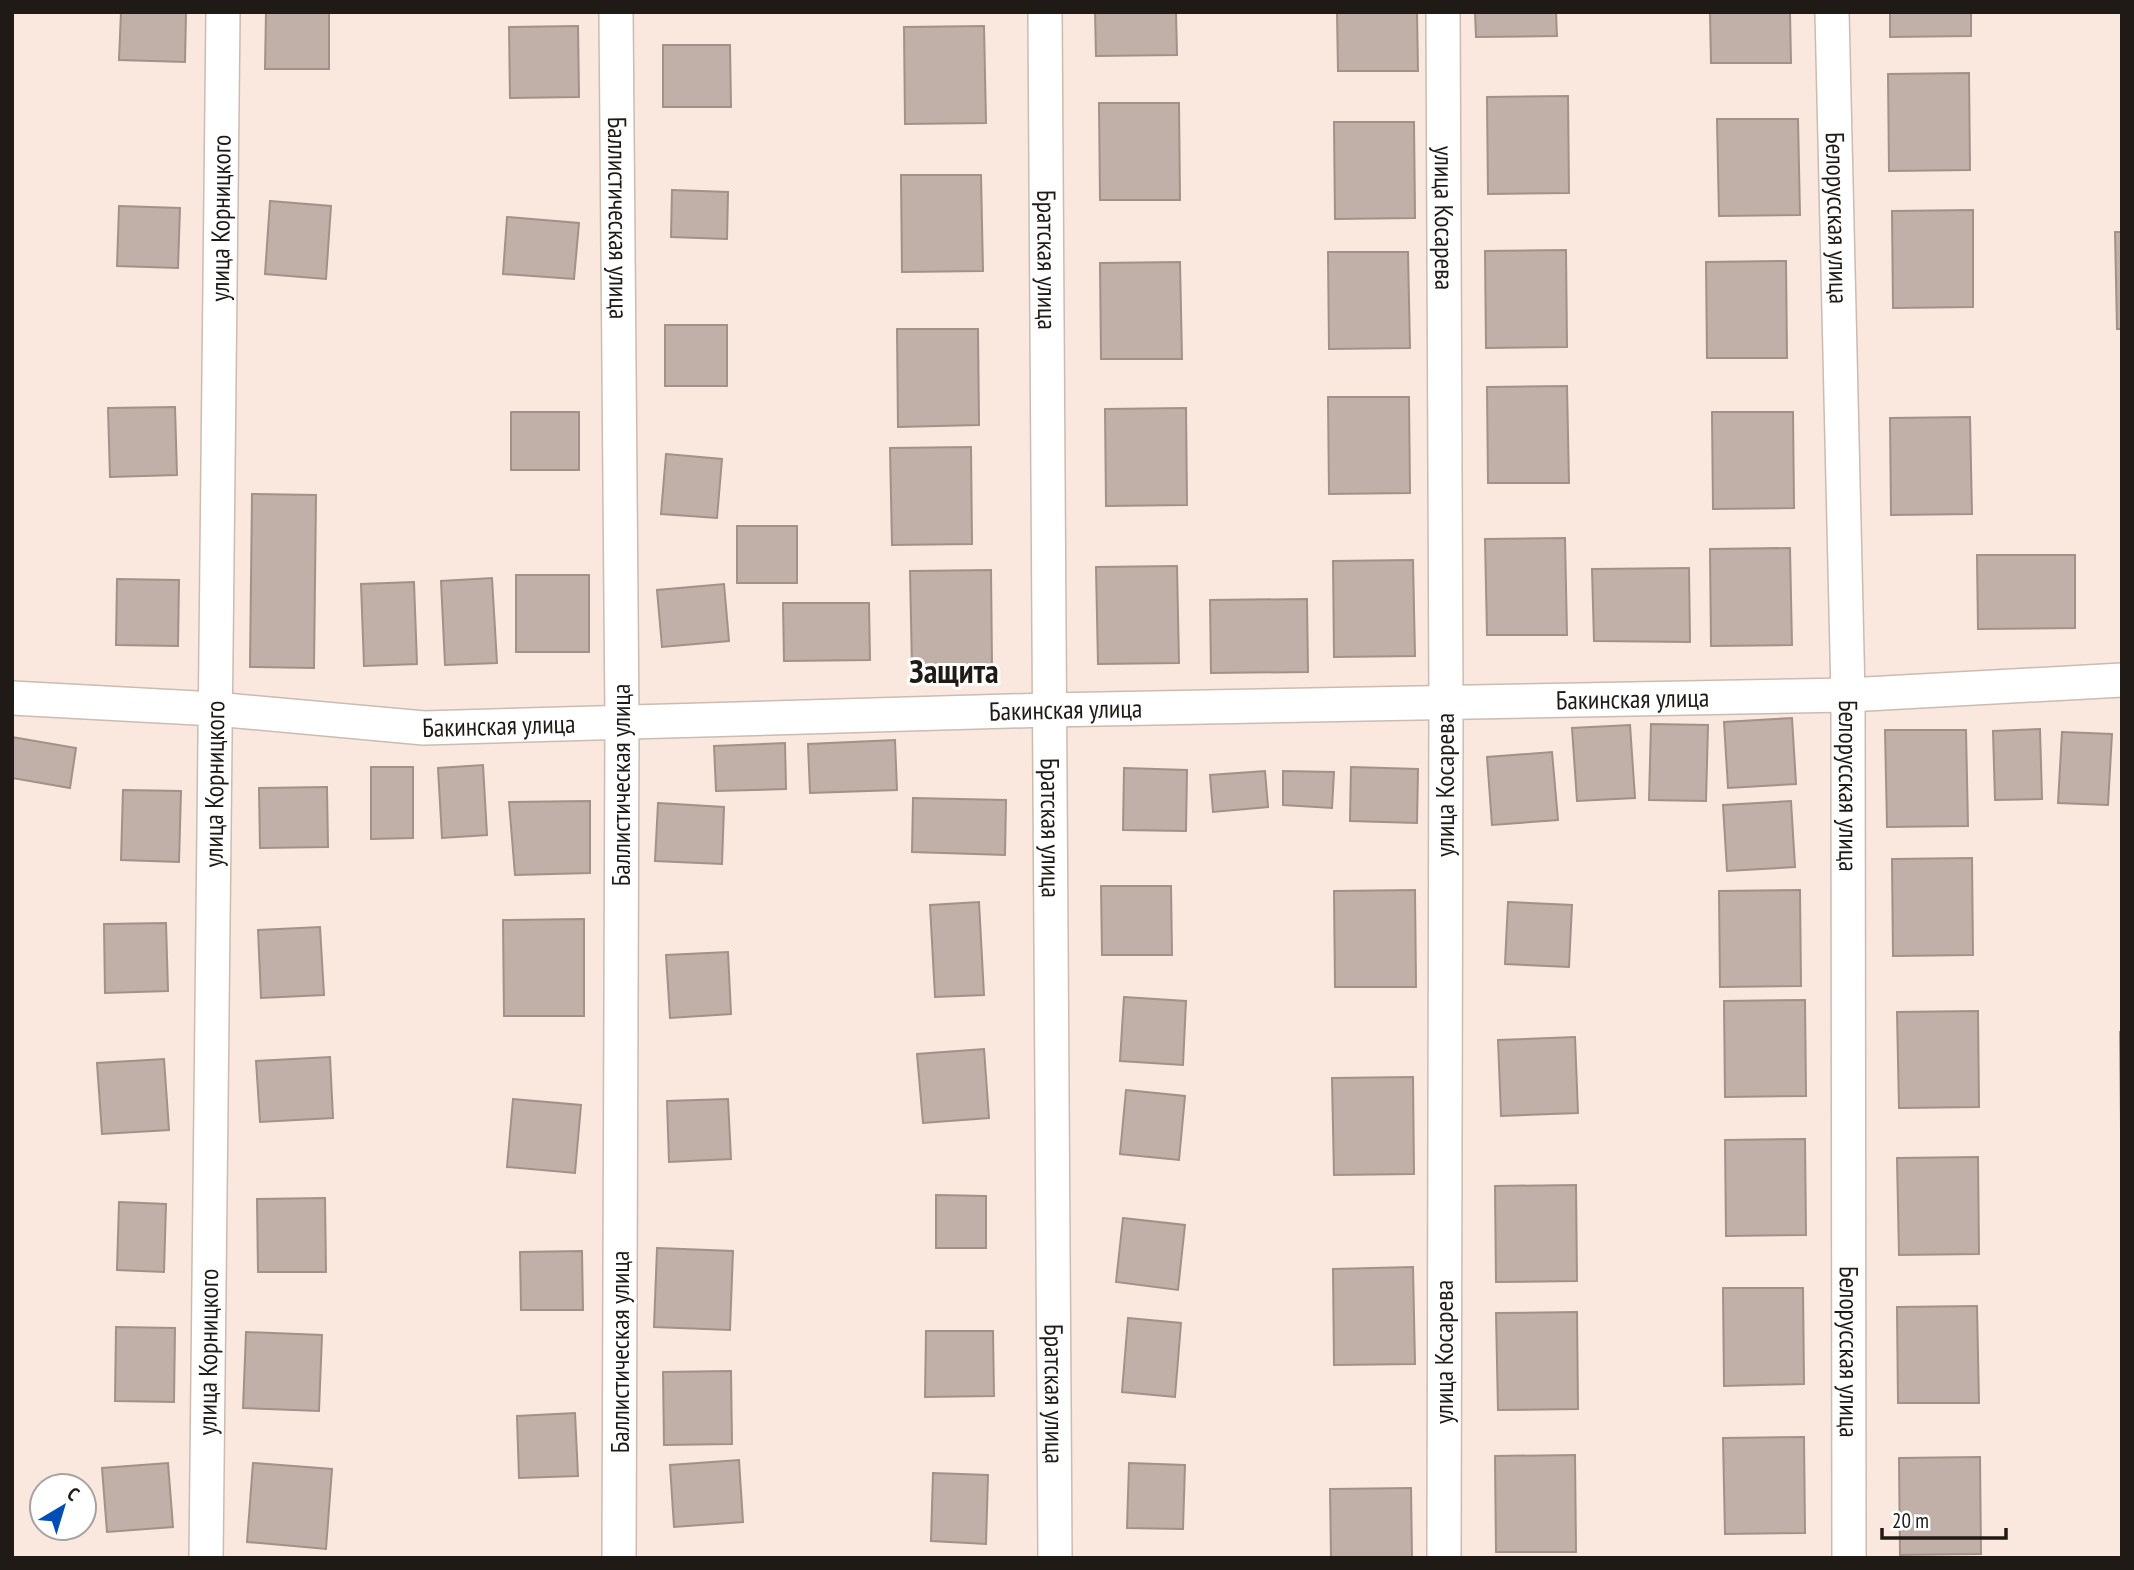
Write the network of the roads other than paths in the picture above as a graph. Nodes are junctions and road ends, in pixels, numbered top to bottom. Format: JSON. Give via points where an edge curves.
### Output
{"nodes":[{"id":1,"x":223,"y":12,"type":"edge"},
{"id":2,"x":616,"y":12,"type":"edge"},
{"id":3,"x":1045,"y":12,"type":"edge"},
{"id":4,"x":1443,"y":12,"type":"edge"},
{"id":5,"x":1832,"y":12,"type":"edge"},
{"id":6,"x":2122,"y":680,"type":"edge"},
{"id":7,"x":1848,"y":695,"type":"junction"},
{"id":8,"x":12,"y":698,"type":"edge"},
{"id":9,"x":1446,"y":702,"type":"junction"},
{"id":10,"x":215,"y":709,"type":"junction"},
{"id":11,"x":1048,"y":710,"type":"junction"},
{"id":12,"x":622,"y":722,"type":"junction"},
{"id":13,"x":206,"y":1558,"type":"edge"},
{"id":14,"x":620,"y":1558,"type":"edge"},
{"id":15,"x":1055,"y":1558,"type":"edge"},
{"id":16,"x":1444,"y":1558,"type":"edge"},
{"id":17,"x":1849,"y":1558,"type":"edge"}],
"edges":[{"from":1,"to":10,"type":"street","name":"улица Корницкого"},
{"from":2,"to":12,"type":"street","name":"Баллистическая улица"},
{"from":3,"to":11,"type":"street","name":"Братская улица"},
{"from":4,"to":9,"type":"street","name":"улица Косарева"},
{"from":5,"to":7,"type":"street","name":"Белорусская улица"},
{"from":6,"to":7,"type":"street","name":"Бакинская улица"},
{"from":7,"to":9,"type":"street","name":"Бакинская улица"},
{"from":7,"to":17,"type":"street","name":"Белорусская улица"},
{"from":8,"to":10,"type":"street","name":"Бакинская улица"},
{"from":9,"to":11,"type":"street","name":"Бакинская улица"},
{"from":9,"to":16,"type":"street","name":"улица Косарева"},
{"from":10,"to":12,"type":"street","name":"Бакинская улица","via":[[424,728]]},
{"from":10,"to":13,"type":"street","name":"улица Корницкого"},
{"from":11,"to":12,"type":"street","name":"Бакинская улица"},
{"from":11,"to":15,"type":"street","name":"Братская улица"},
{"from":12,"to":14,"type":"street","name":"Баллистическая улица"}]}
